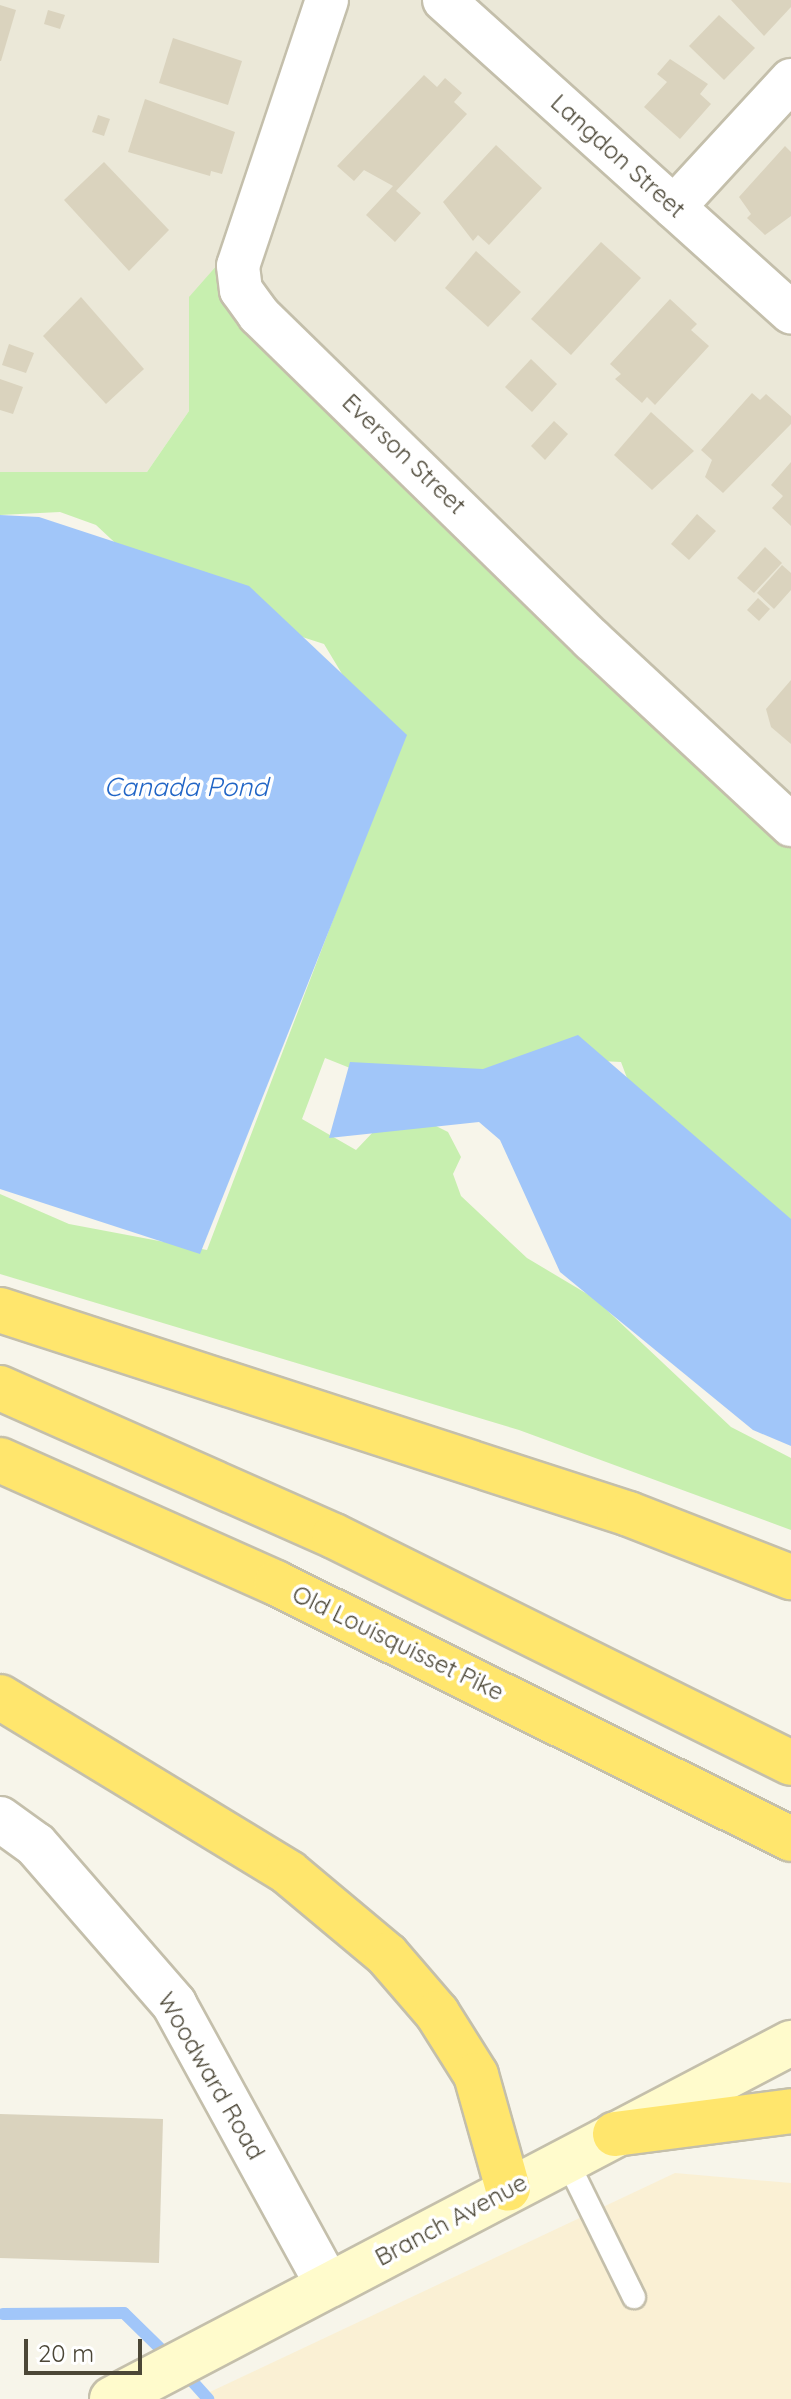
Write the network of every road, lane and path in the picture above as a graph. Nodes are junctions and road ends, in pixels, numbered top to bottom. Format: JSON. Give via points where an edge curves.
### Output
{"nodes":[{"id":1,"x":327,"y":0,"type":"edge"},
{"id":2,"x":444,"y":0,"type":"edge"},
{"id":3,"x":791,"y":80,"type":"edge"},
{"id":4,"x":674,"y":207,"type":"junction"},
{"id":5,"x":791,"y":312,"type":"edge"},
{"id":6,"x":791,"y":825,"type":"edge"},
{"id":7,"x":0,"y":1310,"type":"edge"},
{"id":8,"x":0,"y":1388,"type":"edge"},
{"id":9,"x":0,"y":1460,"type":"edge"},
{"id":10,"x":791,"y":1577,"type":"edge"},
{"id":11,"x":0,"y":1697,"type":"edge"},
{"id":12,"x":791,"y":1763,"type":"edge"},
{"id":13,"x":0,"y":1819,"type":"edge"},
{"id":14,"x":791,"y":1839,"type":"edge"},
{"id":15,"x":791,"y":2043,"type":"edge"},
{"id":16,"x":791,"y":2111,"type":"edge"},
{"id":17,"x":615,"y":2134,"type":"junction"},
{"id":18,"x":566,"y":2159,"type":"junction"},
{"id":19,"x":508,"y":2189,"type":"junction"},
{"id":20,"x":327,"y":2284,"type":"junction"},
{"id":21,"x":634,"y":2297,"type":"dead end"},
{"id":22,"x":112,"y":2399,"type":"edge"}],
"edges":[{"from":1,"to":6,"type":"street","name":"Everson Street","via":[[238,266],[241,290],[259,315],[592,640]]},
{"from":2,"to":4,"type":"street","name":"Langdon Street"},
{"from":3,"to":4,"type":"street"},
{"from":4,"to":5,"type":"street","name":"Langdon Street"},
{"from":7,"to":10,"type":"highway","via":[[554,1489]]},
{"from":8,"to":12,"type":"highway","via":[[334,1536]]},
{"from":9,"to":14,"type":"highway","name":"Old Louisquisset Pike","via":[[333,1610]]},
{"from":11,"to":19,"type":"highway","via":[[263,1855],[387,1955],[437,2013],[476,2075]]},
{"from":13,"to":20,"type":"street","name":"Woodward Road","via":[[36,1845],[174,2004]]},
{"from":15,"to":17,"type":"main road","name":"Branch Avenue"},
{"from":16,"to":17,"type":"highway"},
{"from":17,"to":18,"type":"main road","name":"Branch Avenue"},
{"from":18,"to":19,"type":"main road","name":"Branch Avenue"},
{"from":18,"to":21,"type":"lane"},
{"from":19,"to":20,"type":"main road","name":"Branch Avenue"},
{"from":20,"to":22,"type":"main road","name":"Branch Avenue"}]}
